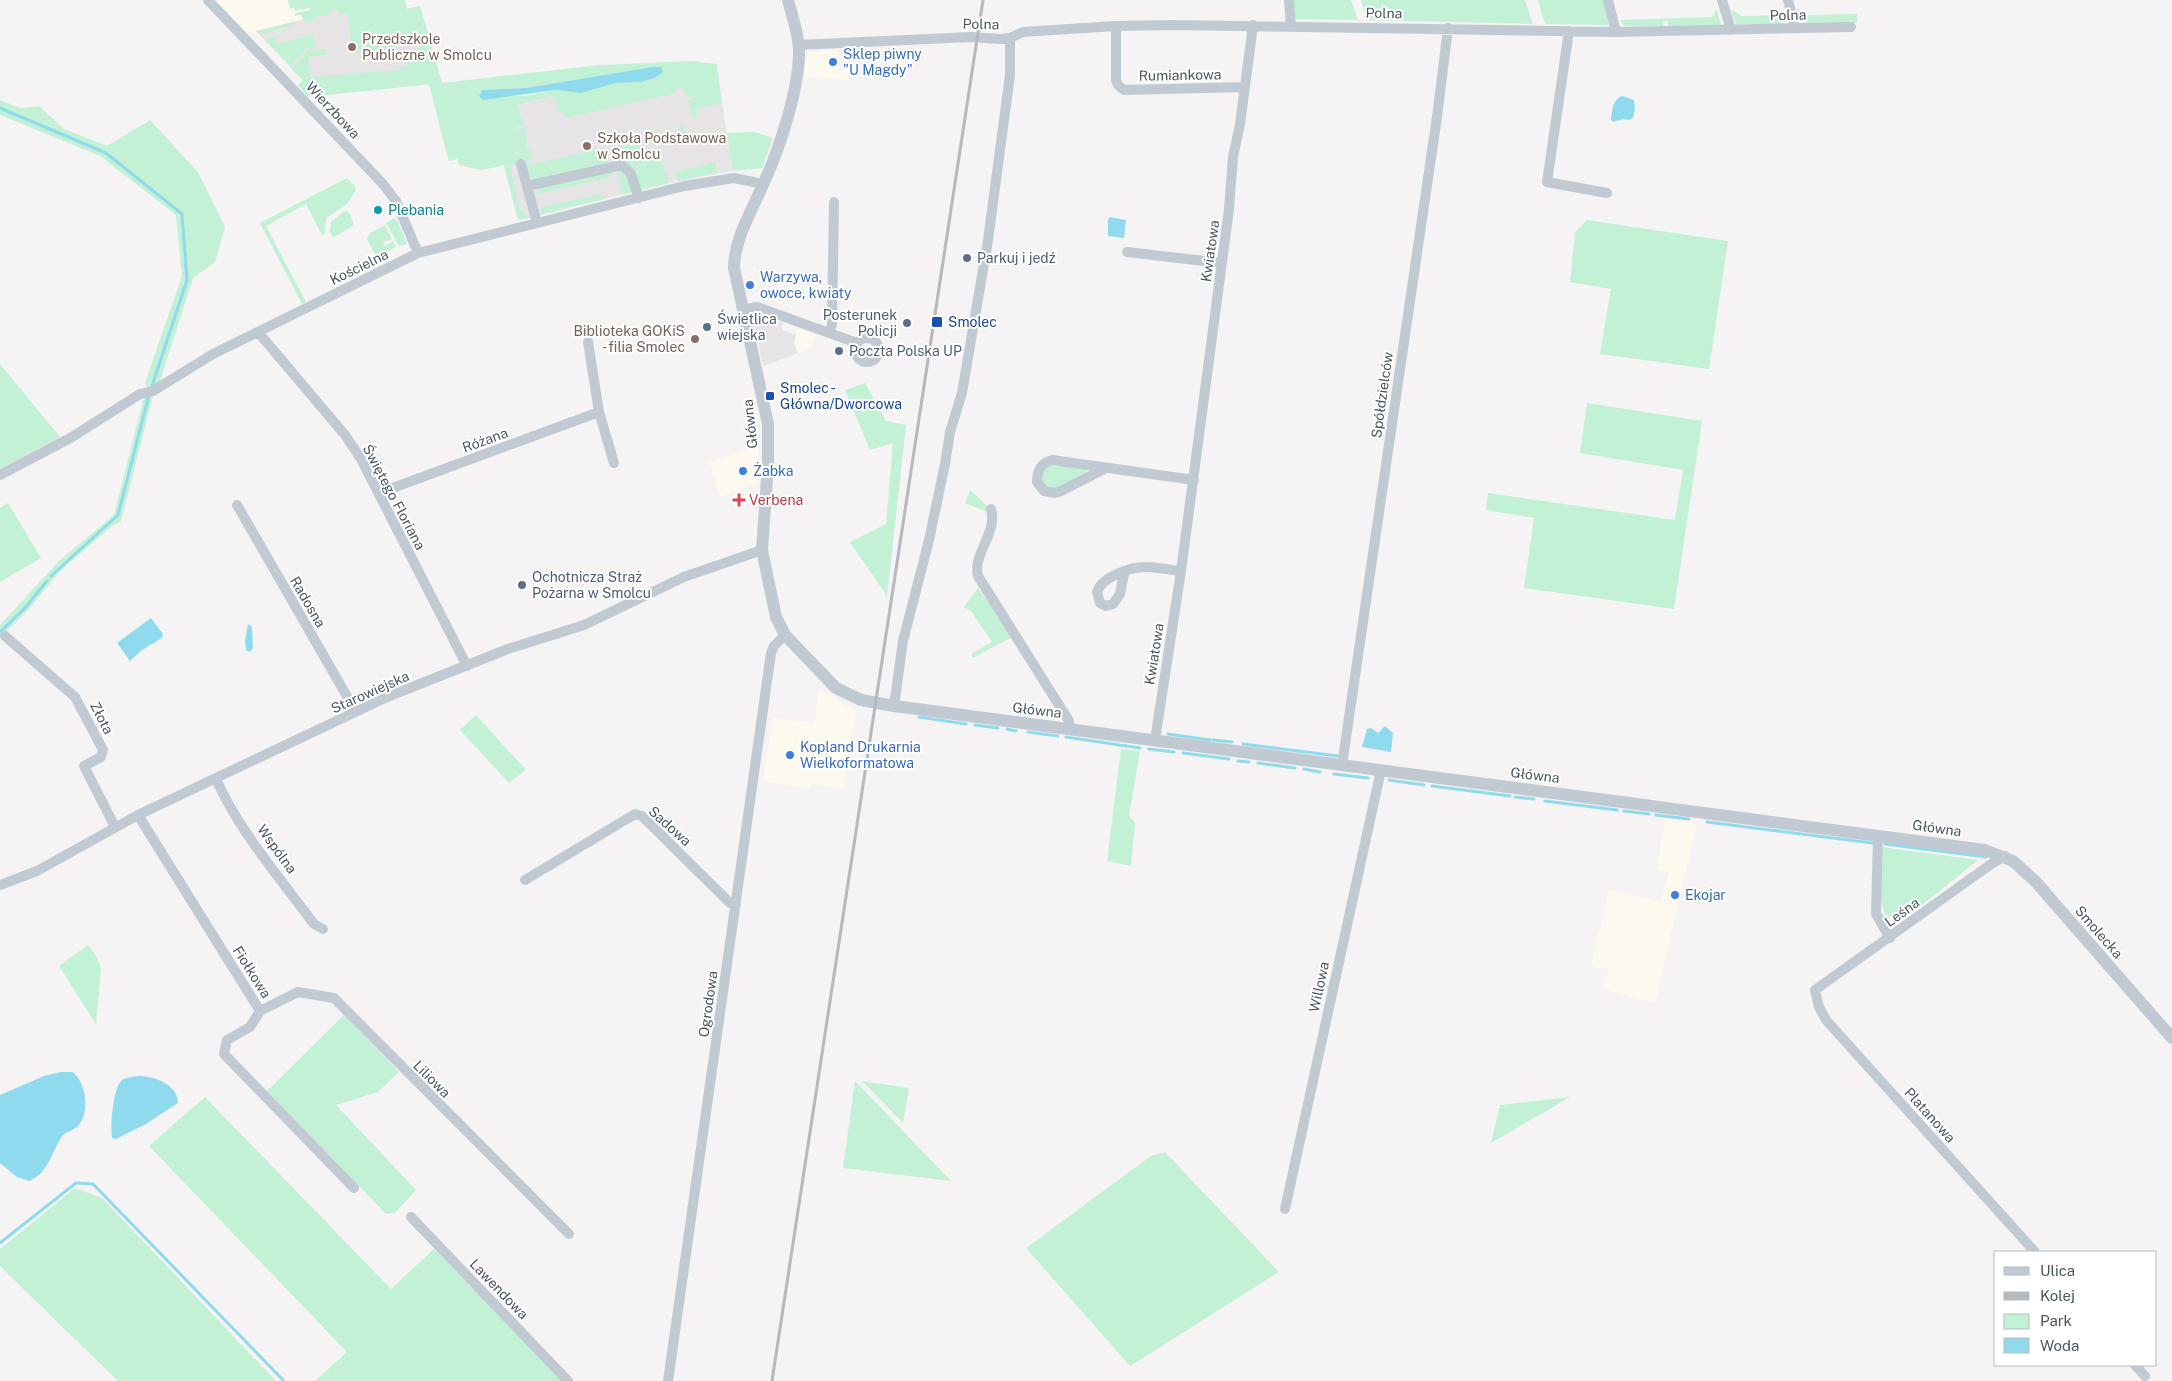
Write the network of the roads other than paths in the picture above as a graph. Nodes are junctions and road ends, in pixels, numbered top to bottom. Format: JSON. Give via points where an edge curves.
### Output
{"nodes":[{"id":1,"x":208,"y":0,"type":"edge"},
{"id":2,"x":788,"y":0,"type":"edge"},
{"id":3,"x":1289,"y":0,"type":"edge"},
{"id":4,"x":1608,"y":0,"type":"edge"},
{"id":5,"x":1722,"y":0,"type":"edge"},
{"id":6,"x":1788,"y":0,"type":"edge"},
{"id":7,"x":1253,"y":25,"type":"junction"},
{"id":8,"x":1116,"y":26,"type":"junction"},
{"id":9,"x":1291,"y":26,"type":"junction"},
{"id":10,"x":1852,"y":27,"type":"dead end"},
{"id":11,"x":1448,"y":28,"type":"junction"},
{"id":12,"x":1795,"y":28,"type":"junction"},
{"id":13,"x":1569,"y":30,"type":"junction"},
{"id":14,"x":1731,"y":30,"type":"junction"},
{"id":15,"x":1616,"y":32,"type":"junction"},
{"id":16,"x":1010,"y":38,"type":"junction"},
{"id":17,"x":798,"y":45,"type":"junction"},
{"id":18,"x":1245,"y":87,"type":"junction"},
{"id":19,"x":521,"y":164,"type":"dead end"},
{"id":20,"x":764,"y":184,"type":"junction"},
{"id":21,"x":527,"y":186,"type":"junction"},
{"id":22,"x":1607,"y":193,"type":"dead end"},
{"id":23,"x":639,"y":198,"type":"junction"},
{"id":24,"x":834,"y":202,"type":"dead end"},
{"id":25,"x":537,"y":223,"type":"junction"},
{"id":26,"x":1127,"y":252,"type":"dead end"},
{"id":27,"x":418,"y":253,"type":"junction"},
{"id":28,"x":1222,"y":263,"type":"junction"},
{"id":29,"x":742,"y":310,"type":"junction"},
{"id":30,"x":258,"y":332,"type":"junction"},
{"id":31,"x":829,"y":333,"type":"junction"},
{"id":32,"x":588,"y":342,"type":"dead end"},
{"id":33,"x":857,"y":344,"type":"dead end"},
{"id":34,"x":599,"y":412,"type":"junction"},
{"id":35,"x":614,"y":463,"type":"dead end"},
{"id":36,"x":1106,"y":468,"type":"junction"},
{"id":37,"x":0,"y":475,"type":"edge"},
{"id":38,"x":1194,"y":480,"type":"junction"},
{"id":39,"x":379,"y":493,"type":"junction"},
{"id":40,"x":237,"y":505,"type":"dead end"},
{"id":41,"x":991,"y":509,"type":"dead end"},
{"id":42,"x":762,"y":550,"type":"junction"},
{"id":43,"x":1181,"y":571,"type":"junction"},
{"id":44,"x":1124,"y":573,"type":"dead end"},
{"id":45,"x":785,"y":635,"type":"junction"},
{"id":46,"x":5,"y":636,"type":"dead end"},
{"id":47,"x":466,"y":666,"type":"junction"},
{"id":48,"x":894,"y":706,"type":"junction"},
{"id":49,"x":356,"y":712,"type":"junction"},
{"id":50,"x":1068,"y":730,"type":"junction"},
{"id":51,"x":1154,"y":740,"type":"junction"},
{"id":52,"x":1342,"y":765,"type":"junction"},
{"id":53,"x":1381,"y":770,"type":"junction"},
{"id":54,"x":216,"y":779,"type":"junction"},
{"id":55,"x":138,"y":816,"type":"junction"},
{"id":56,"x":115,"y":827,"type":"junction"},
{"id":57,"x":1878,"y":835,"type":"junction"},
{"id":58,"x":2001,"y":855,"type":"junction"},
{"id":59,"x":525,"y":880,"type":"dead end"},
{"id":60,"x":0,"y":885,"type":"edge"},
{"id":61,"x":736,"y":904,"type":"junction"},
{"id":62,"x":323,"y":929,"type":"dead end"},
{"id":63,"x":1890,"y":938,"type":"junction"},
{"id":64,"x":1815,"y":990,"type":"joint"},
{"id":65,"x":260,"y":1011,"type":"junction"},
{"id":66,"x":2172,"y":1038,"type":"edge"},
{"id":67,"x":354,"y":1188,"type":"dead end"},
{"id":68,"x":1284,"y":1209,"type":"dead end"},
{"id":69,"x":411,"y":1217,"type":"dead end"},
{"id":70,"x":569,"y":1234,"type":"dead end"},
{"id":71,"x":2034,"y":1251,"type":"edge"},
{"id":72,"x":2136,"y":1366,"type":"edge"},
{"id":73,"x":2145,"y":1376,"type":"dead end"},
{"id":74,"x":568,"y":1381,"type":"edge"},
{"id":75,"x":668,"y":1381,"type":"edge"}],
"edges":[{"from":1,"to":27,"type":"street","name":"Wierzbowa","via":[[387,188],[396,201]]},
{"from":2,"to":17,"type":"street","name":"Główna"},
{"from":3,"to":9,"type":"street"},
{"from":4,"to":15,"type":"street"},
{"from":5,"to":14,"type":"street"},
{"from":6,"to":12,"type":"street"},
{"from":7,"to":8,"type":"street","name":"Polna"},
{"from":7,"to":9,"type":"street","name":"Polna"},
{"from":7,"to":18,"type":"street","name":"Kwiatowa"},
{"from":8,"to":16,"type":"street","name":"Polna","via":[[1023,32]]},
{"from":8,"to":18,"type":"street","name":"Rumiankowa","via":[[1116,80],[1120,89]]},
{"from":9,"to":11,"type":"street","name":"Polna"},
{"from":10,"to":12,"type":"street","name":"Polna"},
{"from":11,"to":13,"type":"street","name":"Polna"},
{"from":11,"to":52,"type":"street","name":"Spółdzielców"},
{"from":12,"to":14,"type":"street","name":"Polna"},
{"from":13,"to":15,"type":"street","name":"Polna"},
{"from":13,"to":22,"type":"street","via":[[1547,182]]},
{"from":14,"to":15,"type":"street","name":"Polna"},
{"from":16,"to":17,"type":"street","name":"Polna"},
{"from":16,"to":48,"type":"street","via":[[1010,75],[988,240],[962,392],[903,641]]},
{"from":17,"to":20,"type":"street","name":"Główna","via":[[796,74],[786,120]]},
{"from":18,"to":28,"type":"street","name":"Kwiatowa","via":[[1233,157]]},
{"from":19,"to":21,"type":"street"},
{"from":20,"to":23,"type":"street","name":"Kościelna","via":[[724,178]]},
{"from":20,"to":29,"type":"street","name":"Główna","via":[[735,255],[736,286]]},
{"from":21,"to":23,"type":"street","via":[[622,164],[631,174]]},
{"from":21,"to":25,"type":"street"},
{"from":23,"to":25,"type":"street","name":"Kościelna"},
{"from":24,"to":31,"type":"street","via":[[832,325]]},
{"from":25,"to":27,"type":"street","name":"Kościelna"},
{"from":26,"to":28,"type":"street"},
{"from":27,"to":30,"type":"street","name":"Kościelna"},
{"from":28,"to":38,"type":"street","name":"Kwiatowa"},
{"from":29,"to":31,"type":"street","via":[[757,307]]},
{"from":29,"to":42,"type":"street","name":"Główna","via":[[761,384],[768,435]]},
{"from":30,"to":37,"type":"street","name":"Kościelna","via":[[140,394],[72,437]]},
{"from":30,"to":39,"type":"street","name":"Świętego Floriana","via":[[344,435]]},
{"from":31,"to":33,"type":"street"},
{"from":32,"to":34,"type":"street"},
{"from":34,"to":35,"type":"street"},
{"from":34,"to":39,"type":"street","name":"Różana"},
{"from":36,"to":36,"type":"street","via":[[1047,461],[1038,470],[1037,482],[1044,492],[1055,493]]},
{"from":36,"to":38,"type":"street"},
{"from":38,"to":43,"type":"street","name":"Kwiatowa"},
{"from":39,"to":47,"type":"street","name":"Świętego Floriana"},
{"from":40,"to":49,"type":"street","name":"Radosna"},
{"from":41,"to":50,"type":"street","name":"Główna","via":[[992,525],[976,566],[978,576],[1069,721]]},
{"from":42,"to":45,"type":"street","name":"Główna","via":[[776,618]]},
{"from":42,"to":47,"type":"street","name":"Starowiejska","via":[[684,577],[584,626]]},
{"from":43,"to":44,"type":"street","via":[[1145,567]]},
{"from":43,"to":51,"type":"street","name":"Kwiatowa"},
{"from":45,"to":48,"type":"street","name":"Główna","via":[[836,688],[861,700]]},
{"from":45,"to":61,"type":"street","name":"Ogrodowa","via":[[772,653]]},
{"from":46,"to":56,"type":"street","name":"Złota","via":[[75,696],[103,750],[102,757],[84,766]]},
{"from":47,"to":49,"type":"street","name":"Starowiejska"},
{"from":48,"to":50,"type":"street","name":"Główna"},
{"from":49,"to":54,"type":"street","name":"Starowiejska"},
{"from":50,"to":51,"type":"street","name":"Główna"},
{"from":51,"to":52,"type":"street","name":"Główna"},
{"from":52,"to":53,"type":"street","name":"Główna"},
{"from":53,"to":57,"type":"street","name":"Główna"},
{"from":53,"to":68,"type":"street","name":"Willowa"},
{"from":54,"to":55,"type":"street","name":"Starowiejska"},
{"from":54,"to":62,"type":"street","name":"Wspólna","via":[[225,799],[267,860],[314,924]]},
{"from":55,"to":56,"type":"street","name":"Starowiejska"},
{"from":55,"to":65,"type":"street","name":"Fiołkowa"},
{"from":56,"to":60,"type":"street","name":"Starowiejska","via":[[36,871]]},
{"from":57,"to":58,"type":"street","name":"Główna"},
{"from":57,"to":63,"type":"street","via":[[1876,914]]},
{"from":58,"to":63,"type":"street","name":"Leśna"},
{"from":58,"to":66,"type":"street","name":"Smolecka","via":[[2035,881]]},
{"from":59,"to":61,"type":"street","name":"Sadowa","via":[[635,814],[642,816],[730,903]]},
{"from":61,"to":75,"type":"street","name":"Ogrodowa"},
{"from":63,"to":64,"type":"street","name":"Leśna"},
{"from":64,"to":71,"type":"street","name":"Platanowa","via":[[1826,1020]]},
{"from":65,"to":67,"type":"street","name":"Fiołkowa","via":[[250,1027],[227,1040],[224,1054]]},
{"from":65,"to":70,"type":"street","name":"Liliowa","via":[[298,992],[334,998]]},
{"from":69,"to":74,"type":"street","name":"Lawendowa"},
{"from":72,"to":73,"type":"street"}]}
